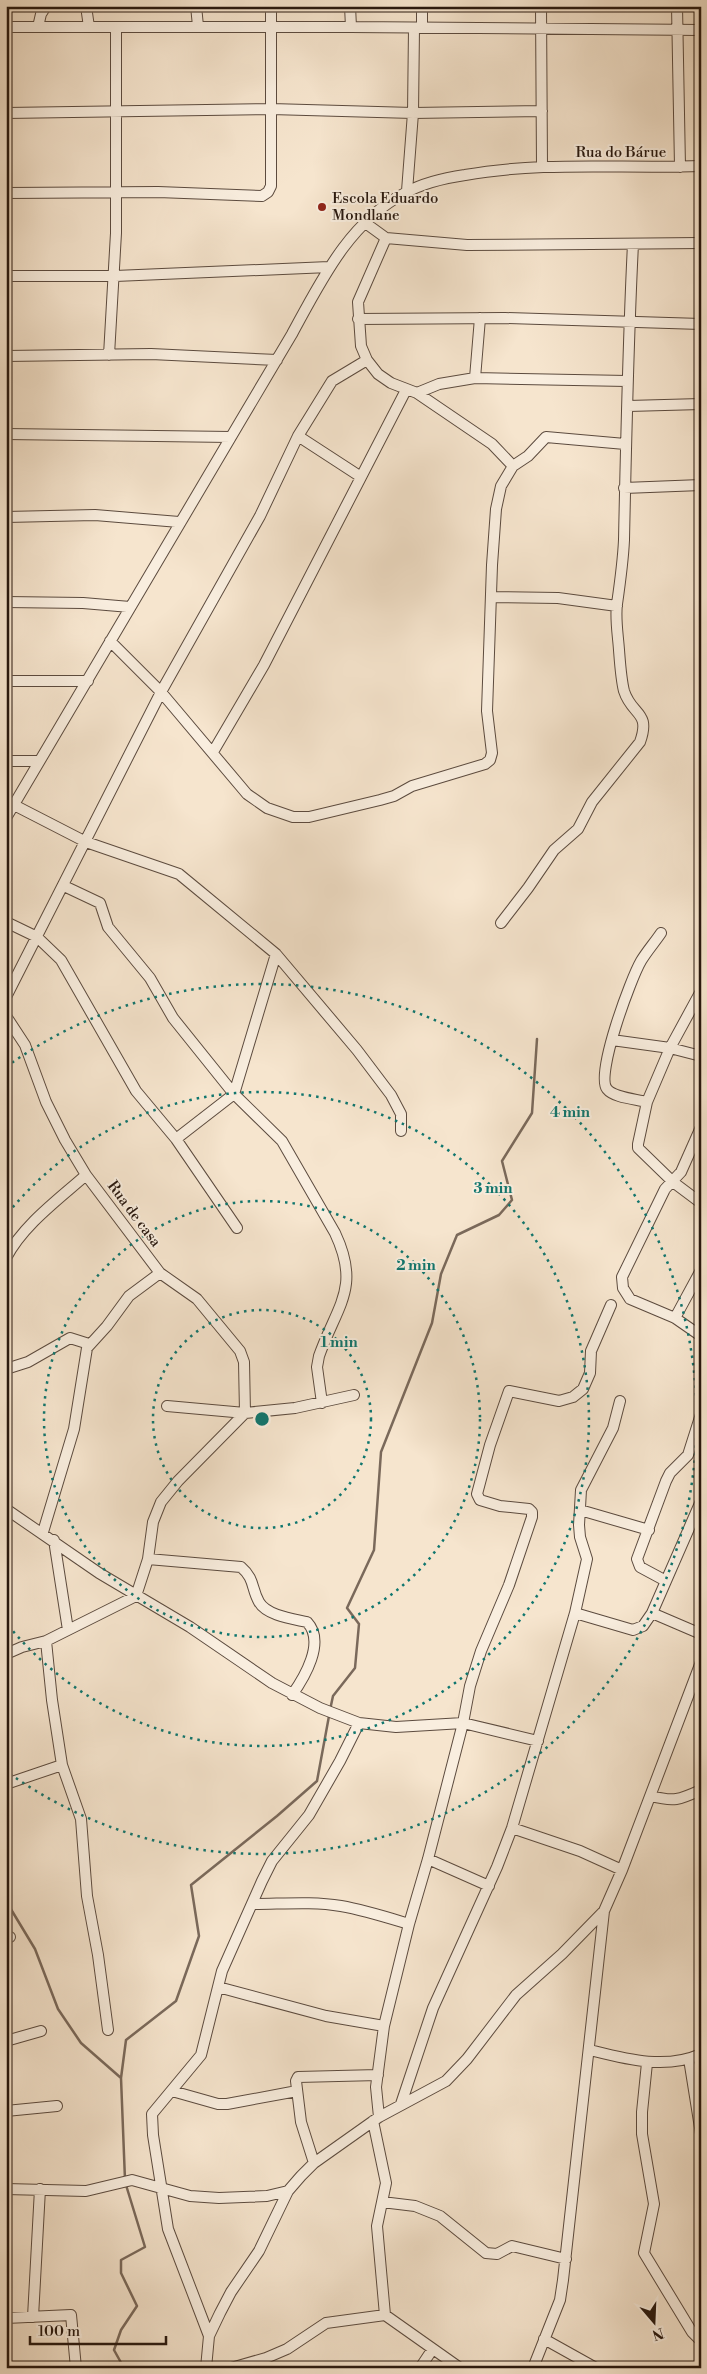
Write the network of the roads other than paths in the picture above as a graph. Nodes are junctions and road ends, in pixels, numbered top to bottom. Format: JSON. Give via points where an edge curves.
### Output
{"nodes":[{"id":1,"x":46,"y":6,"type":"edge"},
{"id":2,"x":86,"y":6,"type":"edge"},
{"id":3,"x":196,"y":6,"type":"edge"},
{"id":4,"x":271,"y":6,"type":"edge"},
{"id":5,"x":350,"y":6,"type":"edge"},
{"id":6,"x":422,"y":6,"type":"edge"},
{"id":7,"x":541,"y":6,"type":"edge"},
{"id":8,"x":677,"y":6,"type":"edge"},
{"id":9,"x":89,"y":26,"type":"junction"},
{"id":10,"x":116,"y":26,"type":"junction"},
{"id":11,"x":198,"y":26,"type":"junction"},
{"id":12,"x":6,"y":27,"type":"edge"},
{"id":13,"x":38,"y":27,"type":"junction"},
{"id":14,"x":271,"y":27,"type":"junction"},
{"id":15,"x":351,"y":27,"type":"junction"},
{"id":16,"x":418,"y":28,"type":"junction"},
{"id":17,"x":541,"y":29,"type":"junction"},
{"id":18,"x":677,"y":30,"type":"junction"},
{"id":19,"x":701,"y":30,"type":"edge"},
{"id":20,"x":271,"y":109,"type":"junction"},
{"id":21,"x":542,"y":111,"type":"junction"},
{"id":22,"x":117,"y":112,"type":"junction"},
{"id":23,"x":6,"y":113,"type":"edge"},
{"id":24,"x":413,"y":113,"type":"junction"},
{"id":25,"x":701,"y":166,"type":"edge"},
{"id":26,"x":542,"y":167,"type":"junction"},
{"id":27,"x":680,"y":167,"type":"junction"},
{"id":28,"x":116,"y":191,"type":"junction"},
{"id":29,"x":406,"y":191,"type":"junction"},
{"id":30,"x":6,"y":193,"type":"edge"},
{"id":31,"x":364,"y":222,"type":"junction"},
{"id":32,"x":386,"y":238,"type":"junction"},
{"id":33,"x":701,"y":243,"type":"edge"},
{"id":34,"x":633,"y":244,"type":"junction"},
{"id":35,"x":329,"y":267,"type":"junction"},
{"id":36,"x":6,"y":276,"type":"edge"},
{"id":37,"x":115,"y":276,"type":"junction"},
{"id":38,"x":480,"y":318,"type":"junction"},
{"id":39,"x":358,"y":319,"type":"junction"},
{"id":40,"x":629,"y":322,"type":"junction"},
{"id":41,"x":701,"y":324,"type":"edge"},
{"id":42,"x":109,"y":355,"type":"junction"},
{"id":43,"x":6,"y":356,"type":"edge"},
{"id":44,"x":277,"y":360,"type":"junction"},
{"id":45,"x":367,"y":360,"type":"junction"},
{"id":46,"x":475,"y":378,"type":"junction"},
{"id":47,"x":627,"y":381,"type":"junction"},
{"id":48,"x":411,"y":391,"type":"junction"},
{"id":49,"x":701,"y":404,"type":"edge"},
{"id":50,"x":628,"y":406,"type":"junction"},
{"id":51,"x":6,"y":434,"type":"edge"},
{"id":52,"x":298,"y":436,"type":"junction"},
{"id":53,"x":231,"y":437,"type":"junction"},
{"id":54,"x":625,"y":444,"type":"junction"},
{"id":55,"x":513,"y":466,"type":"junction"},
{"id":56,"x":362,"y":476,"type":"junction"},
{"id":57,"x":701,"y":486,"type":"edge"},
{"id":58,"x":624,"y":488,"type":"junction"},
{"id":59,"x":6,"y":517,"type":"edge"},
{"id":60,"x":179,"y":522,"type":"junction"},
{"id":61,"x":492,"y":598,"type":"junction"},
{"id":62,"x":6,"y":602,"type":"edge"},
{"id":63,"x":617,"y":606,"type":"junction"},
{"id":64,"x":130,"y":607,"type":"junction"},
{"id":65,"x":110,"y":641,"type":"junction"},
{"id":66,"x":6,"y":681,"type":"edge"},
{"id":67,"x":88,"y":681,"type":"junction"},
{"id":68,"x":161,"y":692,"type":"junction"},
{"id":69,"x":213,"y":752,"type":"junction"},
{"id":70,"x":6,"y":761,"type":"edge"},
{"id":71,"x":39,"y":761,"type":"junction"},
{"id":72,"x":14,"y":805,"type":"junction"},
{"id":73,"x":6,"y":818,"type":"edge"},
{"id":74,"x":86,"y":842,"type":"junction"},
{"id":75,"x":64,"y":886,"type":"junction"},
{"id":76,"x":6,"y":922,"type":"edge"},
{"id":77,"x":501,"y":923,"type":"dead end"},
{"id":78,"x":661,"y":933,"type":"dead end"},
{"id":79,"x":37,"y":937,"type":"junction"},
{"id":80,"x":276,"y":954,"type":"junction"},
{"id":81,"x":701,"y":991,"type":"edge"},
{"id":82,"x":6,"y":997,"type":"edge"},
{"id":83,"x":6,"y":1016,"type":"edge"},
{"id":84,"x":612,"y":1040,"type":"junction"},
{"id":85,"x":670,"y":1048,"type":"junction"},
{"id":86,"x":701,"y":1056,"type":"edge"},
{"id":87,"x":234,"y":1094,"type":"junction"},
{"id":88,"x":647,"y":1102,"type":"junction"},
{"id":89,"x":701,"y":1127,"type":"edge"},
{"id":90,"x":401,"y":1131,"type":"dead end"},
{"id":91,"x":176,"y":1139,"type":"junction"},
{"id":92,"x":86,"y":1175,"type":"junction"},
{"id":93,"x":673,"y":1182,"type":"junction"},
{"id":94,"x":701,"y":1202,"type":"edge"},
{"id":95,"x":237,"y":1228,"type":"dead end"},
{"id":96,"x":6,"y":1258,"type":"edge"},
{"id":97,"x":701,"y":1270,"type":"edge"},
{"id":98,"x":160,"y":1273,"type":"junction"},
{"id":99,"x":612,"y":1306,"type":"dead end"},
{"id":100,"x":675,"y":1318,"type":"junction"},
{"id":101,"x":701,"y":1336,"type":"edge"},
{"id":102,"x":89,"y":1344,"type":"junction"},
{"id":103,"x":6,"y":1369,"type":"edge"},
{"id":104,"x":354,"y":1395,"type":"dead end"},
{"id":105,"x":620,"y":1400,"type":"dead end"},
{"id":106,"x":322,"y":1403,"type":"junction"},
{"id":107,"x":167,"y":1406,"type":"dead end"},
{"id":108,"x":245,"y":1413,"type":"junction"},
{"id":109,"x":701,"y":1414,"type":"edge"},
{"id":110,"x":701,"y":1501,"type":"edge"},
{"id":111,"x":6,"y":1508,"type":"edge"},
{"id":112,"x":580,"y":1510,"type":"junction"},
{"id":113,"x":650,"y":1530,"type":"junction"},
{"id":114,"x":43,"y":1532,"type":"junction"},
{"id":115,"x":54,"y":1540,"type":"junction"},
{"id":116,"x":148,"y":1559,"type":"junction"},
{"id":117,"x":666,"y":1581,"type":"junction"},
{"id":118,"x":136,"y":1596,"type":"junction"},
{"id":119,"x":575,"y":1613,"type":"junction"},
{"id":120,"x":652,"y":1613,"type":"junction"},
{"id":121,"x":68,"y":1630,"type":"junction"},
{"id":122,"x":701,"y":1634,"type":"edge"},
{"id":123,"x":46,"y":1641,"type":"junction"},
{"id":124,"x":6,"y":1654,"type":"edge"},
{"id":125,"x":700,"y":1665,"type":"edge"},
{"id":126,"x":292,"y":1695,"type":"junction"},
{"id":127,"x":358,"y":1723,"type":"junction"},
{"id":128,"x":463,"y":1723,"type":"junction"},
{"id":129,"x":538,"y":1741,"type":"junction"},
{"id":130,"x":62,"y":1765,"type":"junction"},
{"id":131,"x":6,"y":1784,"type":"edge"},
{"id":132,"x":701,"y":1790,"type":"edge"},
{"id":133,"x":651,"y":1796,"type":"junction"},
{"id":134,"x":512,"y":1828,"type":"junction"},
{"id":135,"x":428,"y":1859,"type":"junction"},
{"id":136,"x":622,"y":1870,"type":"junction"},
{"id":137,"x":489,"y":1886,"type":"junction"},
{"id":138,"x":252,"y":1904,"type":"junction"},
{"id":139,"x":604,"y":1911,"type":"junction"},
{"id":140,"x":409,"y":1924,"type":"junction"},
{"id":141,"x":218,"y":1986,"type":"junction"},
{"id":142,"x":384,"y":2026,"type":"junction"},
{"id":143,"x":108,"y":2030,"type":"dead end"},
{"id":144,"x":41,"y":2031,"type":"dead end"},
{"id":145,"x":6,"y":2041,"type":"edge"},
{"id":146,"x":590,"y":2050,"type":"junction"},
{"id":147,"x":701,"y":2054,"type":"edge"},
{"id":148,"x":689,"y":2059,"type":"junction"},
{"id":149,"x":647,"y":2063,"type":"junction"},
{"id":150,"x":378,"y":2075,"type":"junction"},
{"id":151,"x":172,"y":2091,"type":"junction"},
{"id":152,"x":297,"y":2091,"type":"junction"},
{"id":153,"x":401,"y":2104,"type":"junction"},
{"id":154,"x":57,"y":2106,"type":"dead end"},
{"id":155,"x":6,"y":2111,"type":"edge"},
{"id":156,"x":376,"y":2119,"type":"junction"},
{"id":157,"x":701,"y":2134,"type":"edge"},
{"id":158,"x":314,"y":2163,"type":"junction"},
{"id":159,"x":6,"y":2189,"type":"edge"},
{"id":160,"x":40,"y":2189,"type":"junction"},
{"id":161,"x":163,"y":2190,"type":"junction"},
{"id":162,"x":288,"y":2191,"type":"junction"},
{"id":163,"x":382,"y":2202,"type":"junction"},
{"id":164,"x":566,"y":2259,"type":"junction"},
{"id":165,"x":385,"y":2315,"type":"junction"},
{"id":166,"x":33,"y":2317,"type":"junction"},
{"id":167,"x":6,"y":2318,"type":"edge"},
{"id":168,"x":210,"y":2336,"type":"junction"},
{"id":169,"x":544,"y":2339,"type":"junction"},
{"id":170,"x":701,"y":2341,"type":"edge"},
{"id":171,"x":432,"y":2350,"type":"junction"},
{"id":172,"x":76,"y":2368,"type":"edge"},
{"id":173,"x":206,"y":2368,"type":"edge"},
{"id":174,"x":231,"y":2368,"type":"edge"},
{"id":175,"x":420,"y":2368,"type":"edge"},
{"id":176,"x":460,"y":2368,"type":"edge"},
{"id":177,"x":533,"y":2368,"type":"edge"},
{"id":178,"x":596,"y":2368,"type":"edge"}],
"edges":[{"from":1,"to":13,"type":"street"},
{"from":2,"to":9,"type":"street"},
{"from":3,"to":11,"type":"street"},
{"from":4,"to":14,"type":"street"},
{"from":5,"to":15,"type":"street"},
{"from":6,"to":16,"type":"street"},
{"from":7,"to":17,"type":"street"},
{"from":8,"to":18,"type":"street"},
{"from":9,"to":10,"type":"street"},
{"from":9,"to":13,"type":"street"},
{"from":10,"to":11,"type":"street"},
{"from":10,"to":22,"type":"street"},
{"from":11,"to":14,"type":"street"},
{"from":12,"to":13,"type":"street"},
{"from":14,"to":15,"type":"street"},
{"from":14,"to":20,"type":"street"},
{"from":15,"to":16,"type":"street"},
{"from":16,"to":17,"type":"street"},
{"from":16,"to":24,"type":"street"},
{"from":17,"to":18,"type":"street"},
{"from":17,"to":21,"type":"street"},
{"from":18,"to":19,"type":"street"},
{"from":18,"to":27,"type":"street"},
{"from":20,"to":22,"type":"street"},
{"from":20,"to":24,"type":"street"},
{"from":20,"to":28,"type":"street","via":[[271,186],[262,196]]},
{"from":21,"to":24,"type":"street"},
{"from":21,"to":26,"type":"street"},
{"from":22,"to":23,"type":"street"},
{"from":22,"to":28,"type":"street"},
{"from":24,"to":29,"type":"street"},
{"from":25,"to":27,"type":"street","name":"Rua do Bárue"},
{"from":26,"to":27,"type":"street","name":"Rua do Bárue"},
{"from":26,"to":29,"type":"street","name":"Rua do Bárue","via":[[439,179]]},
{"from":28,"to":30,"type":"street"},
{"from":28,"to":37,"type":"street"},
{"from":29,"to":31,"type":"street","name":"Rua do Bárue"},
{"from":31,"to":32,"type":"street"},
{"from":31,"to":35,"type":"street","name":"Rua do Bárue"},
{"from":32,"to":34,"type":"street","via":[[467,245]]},
{"from":32,"to":39,"type":"street","via":[[358,302]]},
{"from":33,"to":34,"type":"street"},
{"from":34,"to":40,"type":"street"},
{"from":35,"to":37,"type":"street"},
{"from":35,"to":44,"type":"street","name":"Rua do Bárue"},
{"from":36,"to":37,"type":"street"},
{"from":37,"to":42,"type":"street"},
{"from":38,"to":39,"type":"street"},
{"from":38,"to":40,"type":"street"},
{"from":38,"to":46,"type":"street"},
{"from":39,"to":45,"type":"street","via":[[361,346]]},
{"from":40,"to":41,"type":"street"},
{"from":40,"to":47,"type":"street"},
{"from":42,"to":43,"type":"street"},
{"from":42,"to":44,"type":"street"},
{"from":44,"to":53,"type":"street","name":"Rua do Bárue"},
{"from":45,"to":48,"type":"street","via":[[378,374]]},
{"from":45,"to":52,"type":"street","via":[[332,381]]},
{"from":46,"to":47,"type":"street"},
{"from":46,"to":48,"type":"street"},
{"from":47,"to":50,"type":"street"},
{"from":48,"to":55,"type":"street","via":[[492,444]]},
{"from":48,"to":56,"type":"street"},
{"from":49,"to":50,"type":"street"},
{"from":50,"to":54,"type":"street"},
{"from":51,"to":53,"type":"street"},
{"from":52,"to":56,"type":"street"},
{"from":52,"to":68,"type":"street","via":[[260,516]]},
{"from":53,"to":60,"type":"street","name":"Rua do Bárue"},
{"from":54,"to":55,"type":"street","via":[[546,437]]},
{"from":54,"to":58,"type":"street"},
{"from":55,"to":61,"type":"street","via":[[501,486],[496,509]]},
{"from":56,"to":69,"type":"street","via":[[264,665]]},
{"from":57,"to":58,"type":"street"},
{"from":58,"to":63,"type":"street","via":[[623,571]]},
{"from":59,"to":60,"type":"street","via":[[95,515]]},
{"from":60,"to":64,"type":"street","name":"Rua do Bárue"},
{"from":61,"to":63,"type":"street","via":[[558,598]]},
{"from":61,"to":69,"type":"street","via":[[488,711],[492,753],[485,764],[412,786],[387,798],[301,818],[267,808],[254,800]]},
{"from":62,"to":64,"type":"street"},
{"from":63,"to":77,"type":"street","via":[[624,692],[644,722],[640,742],[592,802],[578,829],[554,850]]},
{"from":64,"to":65,"type":"street","name":"Rua do Bárue"},
{"from":65,"to":67,"type":"street","name":"Rua do Bárue"},
{"from":65,"to":68,"type":"street"},
{"from":66,"to":67,"type":"street"},
{"from":67,"to":71,"type":"street","name":"Rua do Bárue"},
{"from":68,"to":69,"type":"street"},
{"from":68,"to":74,"type":"street"},
{"from":70,"to":71,"type":"street"},
{"from":71,"to":72,"type":"street","name":"Rua do Bárue"},
{"from":72,"to":73,"type":"street","name":"Rua do Bárue"},
{"from":72,"to":74,"type":"street"},
{"from":74,"to":75,"type":"street"},
{"from":74,"to":80,"type":"street","via":[[179,874]]},
{"from":75,"to":79,"type":"street"},
{"from":75,"to":87,"type":"street","via":[[100,904],[115,938],[150,978],[173,1018]]},
{"from":76,"to":79,"type":"street"},
{"from":78,"to":84,"type":"street","via":[[631,982]]},
{"from":79,"to":82,"type":"street"},
{"from":79,"to":91,"type":"street","via":[[61,960],[136,1091]]},
{"from":80,"to":87,"type":"street"},
{"from":80,"to":90,"type":"street","via":[[391,1095],[401,1114]]},
{"from":81,"to":85,"type":"street"},
{"from":83,"to":92,"type":"street","name":"Rua de casa","via":[[24,1045],[46,1102]]},
{"from":84,"to":85,"type":"street"},
{"from":84,"to":88,"type":"street","via":[[605,1065],[606,1089]]},
{"from":85,"to":86,"type":"street"},
{"from":85,"to":88,"type":"street"},
{"from":87,"to":91,"type":"street"},
{"from":87,"to":106,"type":"street","via":[[282,1141],[342,1247],[348,1276],[346,1294],[319,1356],[317,1367]]},
{"from":88,"to":93,"type":"street","via":[[638,1148]]},
{"from":89,"to":93,"type":"street","via":[[681,1172]]},
{"from":91,"to":95,"type":"street"},
{"from":92,"to":96,"type":"street","via":[[35,1221]]},
{"from":92,"to":98,"type":"street","name":"Rua de casa"},
{"from":93,"to":94,"type":"street"},
{"from":93,"to":100,"type":"street","via":[[665,1189],[640,1235],[622,1276],[623,1288],[630,1299]]},
{"from":97,"to":100,"type":"street"},
{"from":98,"to":102,"type":"street","via":[[133,1292]]},
{"from":98,"to":108,"type":"street","name":"Rua de casa","via":[[197,1300],[240,1351],[244,1362]]},
{"from":99,"to":128,"type":"street","via":[[591,1351],[590,1373],[583,1389],[574,1397],[558,1402],[513,1390],[507,1394],[477,1494],[484,1503],[529,1509],[532,1517],[509,1585],[481,1651]]},
{"from":100,"to":101,"type":"street"},
{"from":102,"to":103,"type":"street","via":[[65,1340],[28,1362]]},
{"from":102,"to":114,"type":"street","via":[[74,1429]]},
{"from":104,"to":106,"type":"street"},
{"from":105,"to":112,"type":"street","via":[[613,1428],[583,1484]]},
{"from":106,"to":108,"type":"street"},
{"from":107,"to":108,"type":"street"},
{"from":108,"to":116,"type":"street","via":[[161,1502],[153,1522]]},
{"from":109,"to":113,"type":"street","via":[[688,1455],[666,1481]]},
{"from":110,"to":117,"type":"street"},
{"from":111,"to":114,"type":"street"},
{"from":112,"to":113,"type":"street"},
{"from":112,"to":119,"type":"street","via":[[580,1537],[587,1559]]},
{"from":113,"to":117,"type":"street","via":[[637,1559],[638,1564]]},
{"from":114,"to":115,"type":"street"},
{"from":115,"to":118,"type":"street"},
{"from":115,"to":121,"type":"street"},
{"from":116,"to":118,"type":"street"},
{"from":116,"to":126,"type":"street","via":[[240,1567],[251,1578],[259,1602],[266,1609],[307,1622],[313,1634],[313,1654],[307,1674]]},
{"from":117,"to":120,"type":"street"},
{"from":118,"to":121,"type":"street"},
{"from":118,"to":126,"type":"street","via":[[190,1627]]},
{"from":119,"to":120,"type":"street","via":[[633,1630],[643,1626]]},
{"from":119,"to":129,"type":"street"},
{"from":120,"to":122,"type":"street"},
{"from":121,"to":123,"type":"street"},
{"from":123,"to":124,"type":"street"},
{"from":123,"to":130,"type":"street"},
{"from":125,"to":133,"type":"street"},
{"from":126,"to":127,"type":"street"},
{"from":127,"to":128,"type":"street","via":[[396,1726]]},
{"from":127,"to":138,"type":"street","via":[[309,1815],[272,1861]]},
{"from":128,"to":129,"type":"street"},
{"from":128,"to":135,"type":"street"},
{"from":129,"to":134,"type":"street"},
{"from":130,"to":131,"type":"street"},
{"from":130,"to":143,"type":"street","via":[[81,1819],[87,1896]]},
{"from":132,"to":133,"type":"street","via":[[671,1801]]},
{"from":133,"to":136,"type":"street"},
{"from":134,"to":136,"type":"street","via":[[580,1851]]},
{"from":134,"to":137,"type":"street"},
{"from":135,"to":137,"type":"street"},
{"from":135,"to":140,"type":"street"},
{"from":136,"to":139,"type":"street"},
{"from":137,"to":153,"type":"street","via":[[433,2008]]},
{"from":138,"to":140,"type":"street","via":[[340,1906]]},
{"from":138,"to":141,"type":"street"},
{"from":139,"to":146,"type":"street"},
{"from":139,"to":153,"type":"street","via":[[516,1995],[446,2081]]},
{"from":140,"to":142,"type":"street"},
{"from":141,"to":142,"type":"street","via":[[326,2016]]},
{"from":141,"to":151,"type":"street","via":[[204,2049]]},
{"from":142,"to":150,"type":"street"},
{"from":144,"to":145,"type":"street"},
{"from":146,"to":149,"type":"street"},
{"from":146,"to":164,"type":"street"},
{"from":147,"to":148,"type":"street"},
{"from":148,"to":149,"type":"street"},
{"from":148,"to":157,"type":"street"},
{"from":149,"to":170,"type":"street","via":[[642,2134],[654,2204],[644,2253],[692,2332]]},
{"from":150,"to":152,"type":"street","via":[[302,2076],[296,2081]]},
{"from":150,"to":156,"type":"street"},
{"from":151,"to":152,"type":"street","via":[[218,2104]]},
{"from":151,"to":161,"type":"street","via":[[155,2108],[152,2121]]},
{"from":152,"to":158,"type":"street"},
{"from":153,"to":156,"type":"street"},
{"from":154,"to":155,"type":"street"},
{"from":156,"to":158,"type":"street"},
{"from":156,"to":163,"type":"street","via":[[386,2183]]},
{"from":158,"to":162,"type":"street"},
{"from":159,"to":160,"type":"street"},
{"from":160,"to":161,"type":"street","via":[[86,2191],[132,2180]]},
{"from":160,"to":166,"type":"street"},
{"from":161,"to":162,"type":"street","via":[[219,2198],[267,2196]]},
{"from":161,"to":168,"type":"street","via":[[172,2241]]},
{"from":162,"to":168,"type":"street"},
{"from":163,"to":164,"type":"street","via":[[416,2206],[440,2216],[486,2253],[496,2254],[512,2246]]},
{"from":163,"to":165,"type":"street","via":[[377,2226]]},
{"from":164,"to":169,"type":"street","via":[[560,2300]]},
{"from":165,"to":171,"type":"street"},
{"from":165,"to":174,"type":"street","via":[[326,2323],[287,2349]]},
{"from":166,"to":167,"type":"street"},
{"from":166,"to":172,"type":"street","via":[[72,2316]]},
{"from":168,"to":173,"type":"street"},
{"from":169,"to":177,"type":"street"},
{"from":169,"to":178,"type":"street"},
{"from":171,"to":175,"type":"street"},
{"from":171,"to":176,"type":"street"}]}
